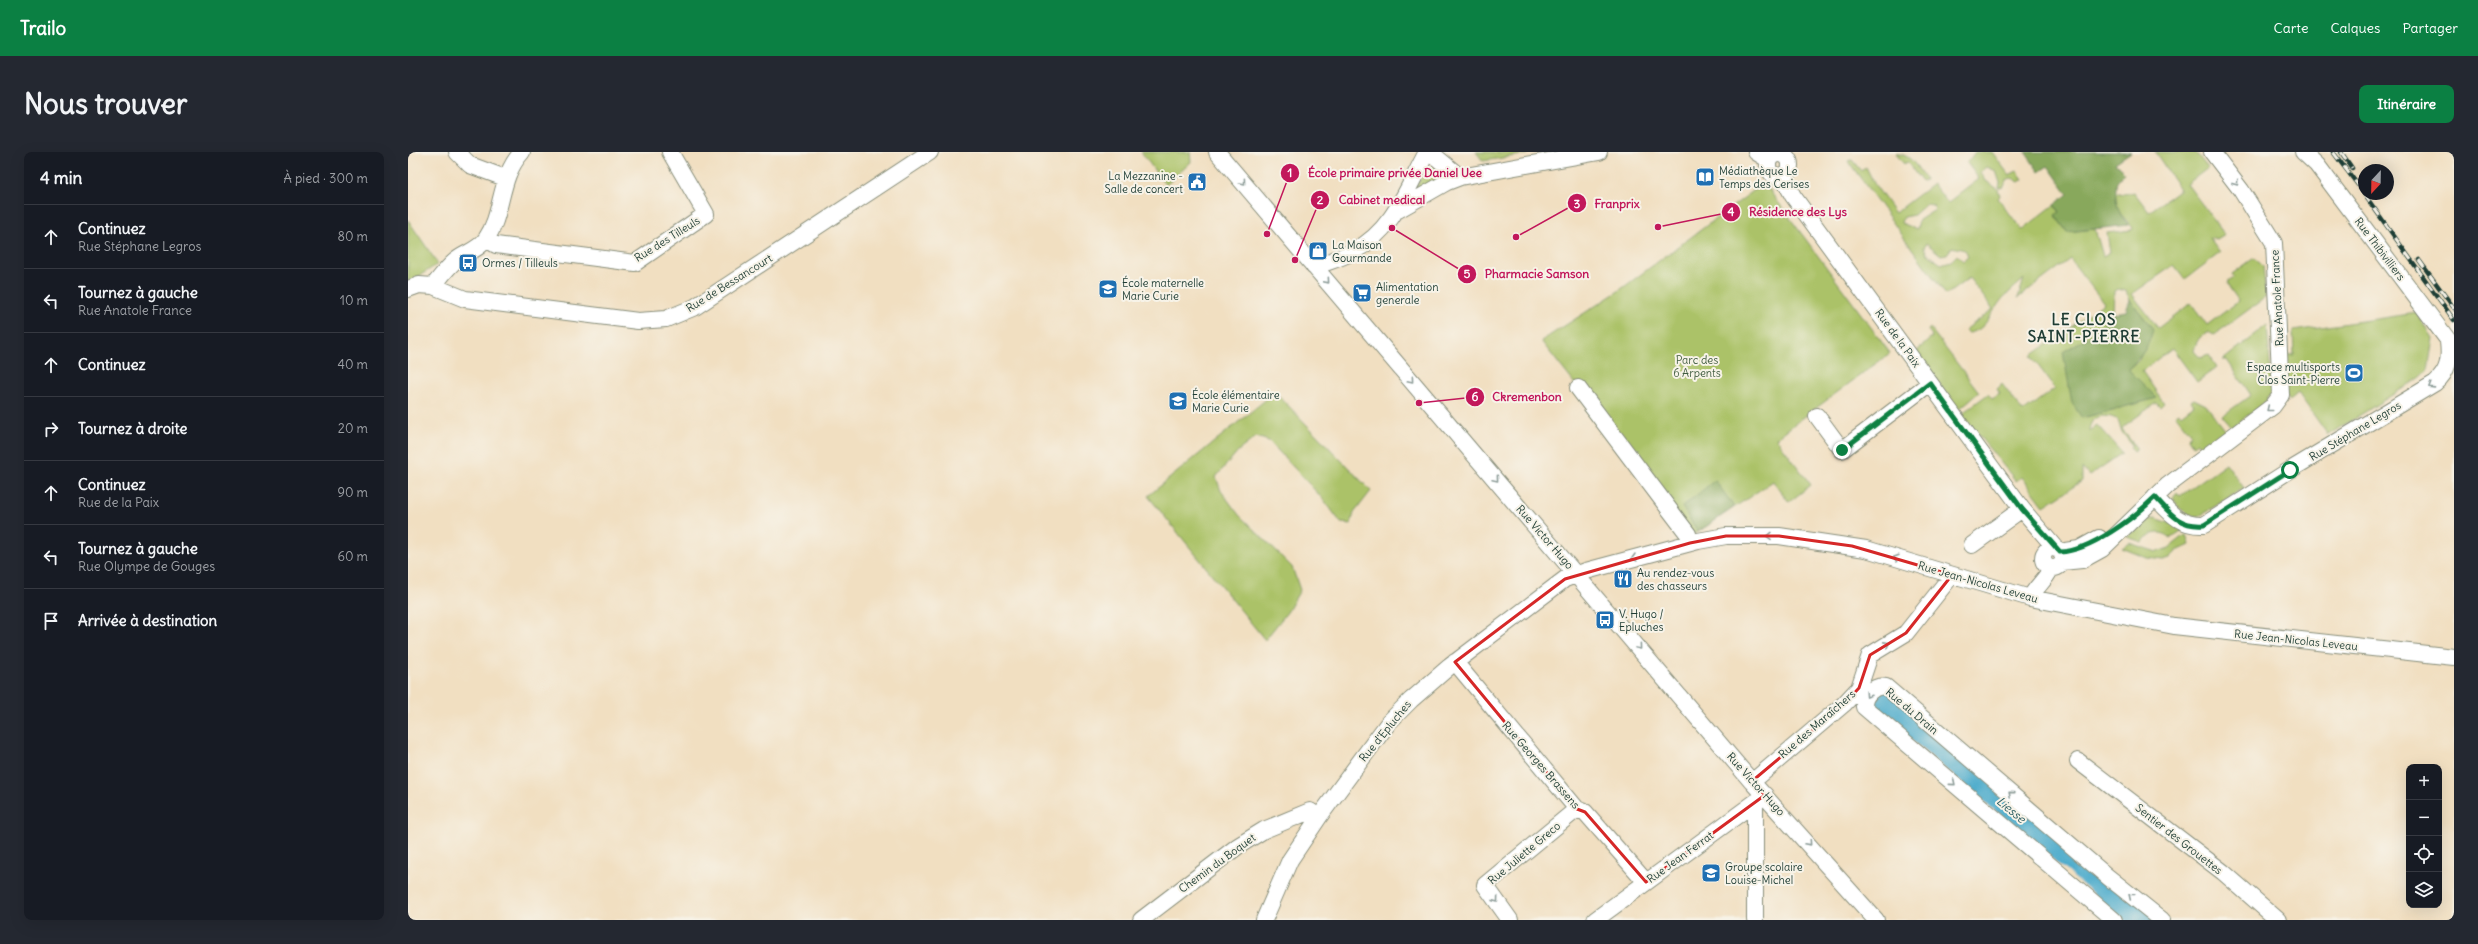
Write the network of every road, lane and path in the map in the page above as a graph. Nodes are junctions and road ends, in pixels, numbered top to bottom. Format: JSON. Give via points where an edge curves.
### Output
{"nodes":[{"id":1,"x":457,"y":152,"type":"edge"},
{"id":2,"x":522,"y":152,"type":"edge"},
{"id":3,"x":670,"y":152,"type":"edge"},
{"id":4,"x":930,"y":152,"type":"edge"},
{"id":5,"x":1217,"y":152,"type":"edge"},
{"id":6,"x":1429,"y":152,"type":"edge"},
{"id":7,"x":1599,"y":152,"type":"edge"},
{"id":8,"x":2212,"y":152,"type":"edge"},
{"id":9,"x":2303,"y":152,"type":"edge"},
{"id":10,"x":1793,"y":155,"type":"edge"},
{"id":11,"x":1763,"y":156,"type":"edge"},
{"id":12,"x":1782,"y":175,"type":"junction"},
{"id":13,"x":1460,"y":177,"type":"junction"},
{"id":14,"x":505,"y":178,"type":"junction"},
{"id":15,"x":1398,"y":210,"type":"junction"},
{"id":16,"x":486,"y":239,"type":"junction"},
{"id":17,"x":1314,"y":267,"type":"junction"},
{"id":18,"x":433,"y":286,"type":"junction"},
{"id":19,"x":408,"y":289,"type":"edge"},
{"id":20,"x":2451,"y":352,"type":"edge"},
{"id":21,"x":1930,"y":383,"type":"junction"},
{"id":22,"x":1578,"y":388,"type":"dead end"},
{"id":23,"x":1817,"y":416,"type":"dead end"},
{"id":24,"x":2155,"y":497,"type":"junction"},
{"id":25,"x":2026,"y":514,"type":"junction"},
{"id":26,"x":1690,"y":543,"type":"junction"},
{"id":27,"x":1972,"y":545,"type":"dead end"},
{"id":28,"x":2053,"y":558,"type":"junction"},
{"id":29,"x":1578,"y":574,"type":"junction"},
{"id":30,"x":1952,"y":575,"type":"junction"},
{"id":31,"x":2033,"y":592,"type":"junction"},
{"id":32,"x":2454,"y":657,"type":"edge"},
{"id":33,"x":1455,"y":662,"type":"junction"},
{"id":34,"x":2078,"y":761,"type":"dead end"},
{"id":35,"x":1752,"y":782,"type":"junction"},
{"id":36,"x":1760,"y":799,"type":"junction"},
{"id":37,"x":1577,"y":809,"type":"junction"},
{"id":38,"x":1319,"y":817,"type":"junction"},
{"id":39,"x":1646,"y":882,"type":"junction"},
{"id":40,"x":1141,"y":920,"type":"edge"},
{"id":41,"x":1264,"y":920,"type":"edge"},
{"id":42,"x":1510,"y":920,"type":"edge"},
{"id":43,"x":1595,"y":920,"type":"edge"},
{"id":44,"x":1755,"y":920,"type":"edge"},
{"id":45,"x":1876,"y":920,"type":"edge"},
{"id":46,"x":2114,"y":920,"type":"edge"},
{"id":47,"x":2162,"y":920,"type":"edge"},
{"id":48,"x":2278,"y":920,"type":"edge"}],
"edges":[{"from":1,"to":14,"type":"street","via":[[470,165]]},
{"from":2,"to":14,"type":"street"},
{"from":3,"to":16,"type":"street","name":"Rue des Tilleuls","via":[[706,214],[635,263],[496,245]]},
{"from":4,"to":18,"type":"street","name":"Rue de Bessancourt","via":[[695,307],[666,319],[638,321],[465,299]]},
{"from":5,"to":17,"type":"street","name":"Rue Victor Hugo","one_way":true},
{"from":6,"to":13,"type":"street"},
{"from":6,"to":15,"type":"street"},
{"from":7,"to":13,"type":"street"},
{"from":8,"to":24,"type":"street","name":"Rue Anatole France","one_way":true,"via":[[2274,243],[2281,395],[2273,406]]},
{"from":9,"to":20,"type":"street","name":"Rue Thibivilliers","via":[[2317,165]]},
{"from":10,"to":11,"type":"street"},
{"from":10,"to":12,"type":"street","via":[[1790,167]]},
{"from":11,"to":12,"type":"street","name":"Rue de la Paix","via":[[1770,170]]},
{"from":12,"to":21,"type":"street","name":"Rue de la Paix","via":[[1793,196]]},
{"from":13,"to":15,"type":"street"},
{"from":14,"to":16,"type":"street"},
{"from":15,"to":17,"type":"street","via":[[1375,237],[1354,251]]},
{"from":16,"to":18,"type":"street","via":[[480,246],[454,261]]},
{"from":17,"to":29,"type":"street","name":"Rue Victor Hugo","one_way":true},
{"from":18,"to":19,"type":"street","name":"Rue de Bessancourt","via":[[419,285]]},
{"from":20,"to":24,"type":"street","name":"Rue Stéphane Legros","one_way":true,"via":[[2444,375],[2435,384],[2290,470],[2204,525],[2191,526],[2178,520]]},
{"from":21,"to":23,"type":"street","via":[[1842,450]]},
{"from":21,"to":25,"type":"street","name":"Rue de la Paix"},
{"from":22,"to":26,"type":"street","via":[[1688,534]]},
{"from":24,"to":28,"type":"street","name":"Rue Anatole France","via":[[2121,533],[2098,552],[2076,562]]},
{"from":25,"to":27,"type":"street"},
{"from":25,"to":28,"type":"street","name":"Rue de la Paix"},
{"from":26,"to":29,"type":"street","name":"Rue Jean-Nicolas Leveau","one_way":true},
{"from":30,"to":26,"type":"street","name":"Rue Jean-Nicolas Leveau","one_way":true,"via":[[1866,549],[1780,536],[1726,536]]},
{"from":28,"to":31,"type":"street","via":[[2046,579]]},
{"from":29,"to":33,"type":"street","name":"Rue d'Epluches","via":[[1565,579]]},
{"from":29,"to":35,"type":"street","name":"Rue Victor Hugo","one_way":true},
{"from":30,"to":31,"type":"street","name":"Rue Jean-Nicolas Leveau"},
{"from":35,"to":30,"type":"street","name":"Rue des Maraîchers","one_way":true,"via":[[1844,704],[1859,688],[1870,655],[1906,634]]},
{"from":31,"to":32,"type":"street","name":"Rue Jean-Nicolas Leveau","via":[[2174,626]]},
{"from":33,"to":37,"type":"street","name":"Rue Georges Brassens"},
{"from":33,"to":38,"type":"street","name":"Rue d'Epluches","via":[[1410,700],[1390,722]]},
{"from":34,"to":48,"type":"street","name":"Sentier des Grouettes","via":[[2223,872]]},
{"from":35,"to":36,"type":"street","name":"Rue Victor Hugo"},
{"from":36,"to":39,"type":"street","name":"Rue Jean Ferrat"},
{"from":36,"to":44,"type":"street"},
{"from":36,"to":45,"type":"street","name":"Rue Victor Hugo","one_way":true},
{"from":37,"to":39,"type":"street","name":"Rue Georges Brassens","via":[[1585,812]]},
{"from":37,"to":42,"type":"street","name":"Rue Juliette Greco","one_way":true,"via":[[1485,885]]},
{"from":38,"to":40,"type":"street","name":"Chemin du Boquet","via":[[1310,811],[1264,830],[1238,846]]},
{"from":38,"to":41,"type":"street","name":"Rue d'Epluches","via":[[1290,860]]},
{"from":39,"to":43,"type":"street","name":"Rue Jean Ferrat"},
{"from":47,"to":46,"type":"street","name":"Rue du Drain","one_way":true,"via":[[2102,872],[1886,687],[1877,687],[1869,693],[1864,707]]}]}
